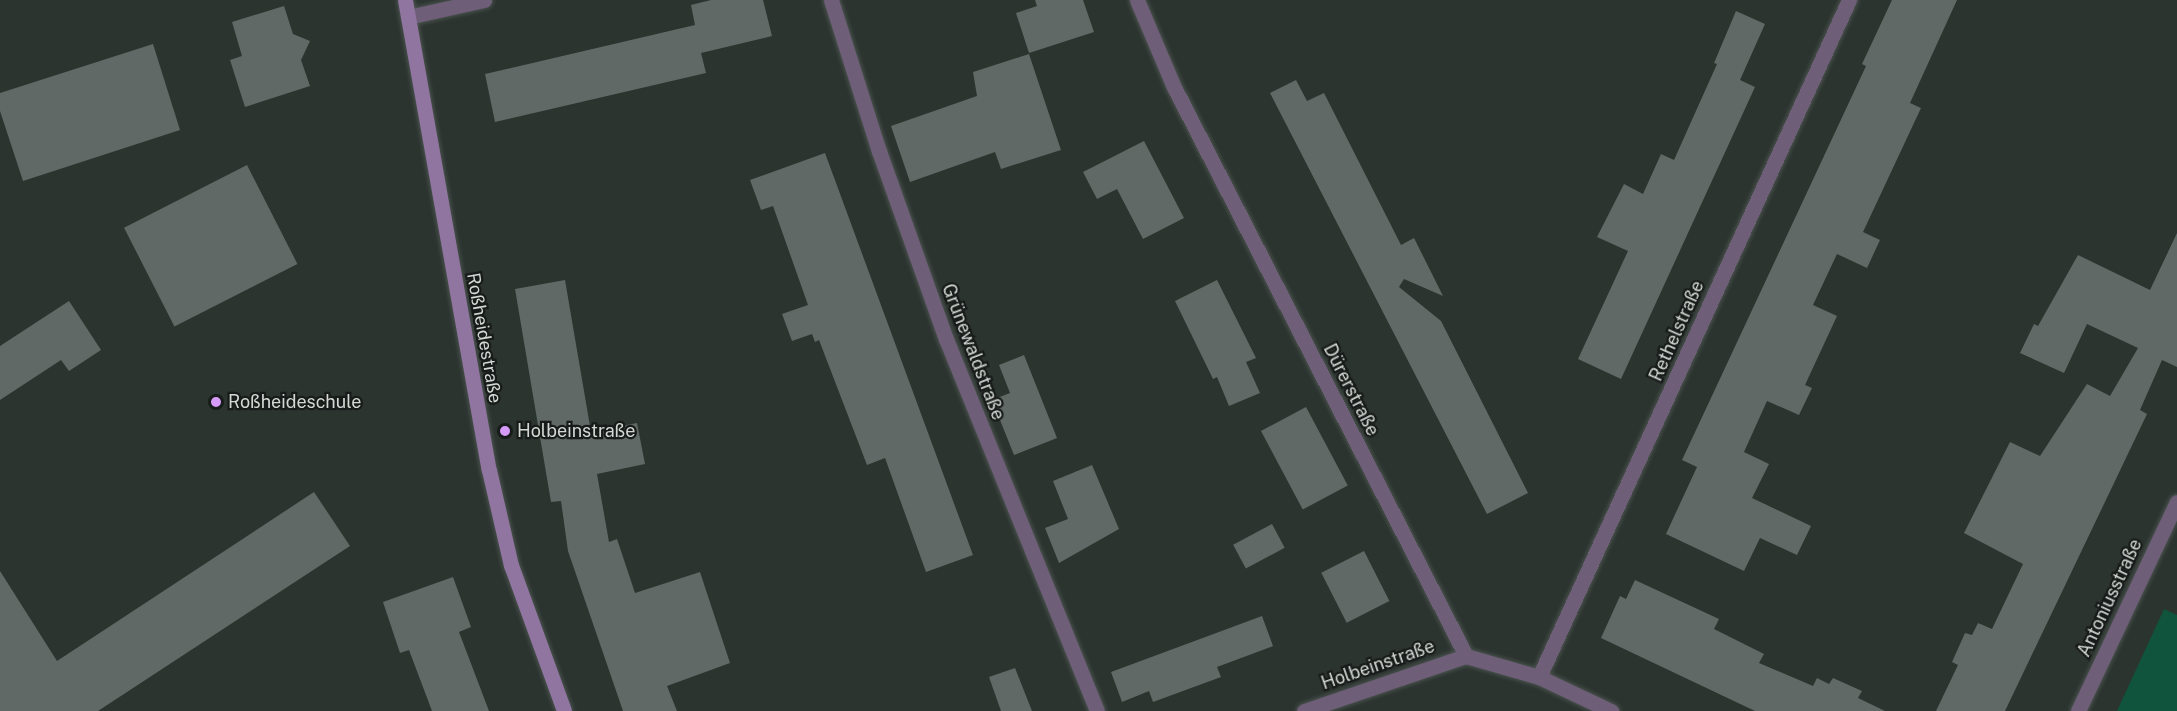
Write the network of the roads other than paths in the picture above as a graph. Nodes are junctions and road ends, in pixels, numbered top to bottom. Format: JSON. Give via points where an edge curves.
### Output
{"nodes":[{"id":1,"x":405,"y":0,"type":"edge"},
{"id":2,"x":484,"y":0,"type":"edge"},
{"id":3,"x":831,"y":0,"type":"edge"},
{"id":4,"x":1137,"y":0,"type":"edge"},
{"id":5,"x":1849,"y":0,"type":"edge"},
{"id":6,"x":408,"y":17,"type":"junction"},
{"id":7,"x":2177,"y":502,"type":"edge"},
{"id":8,"x":1466,"y":656,"type":"junction"},
{"id":9,"x":1539,"y":677,"type":"junction"},
{"id":10,"x":564,"y":711,"type":"edge"},
{"id":11,"x":1097,"y":711,"type":"edge"},
{"id":12,"x":1304,"y":711,"type":"edge"},
{"id":13,"x":1611,"y":711,"type":"edge"},
{"id":14,"x":2078,"y":711,"type":"edge"}],
"edges":[{"from":1,"to":6,"type":"street","name":"Roßheidestraße"},
{"from":2,"to":6,"type":"street"},
{"from":3,"to":11,"type":"street","name":"Grünewaldstraße","via":[[879,151],[946,339]]},
{"from":4,"to":8,"type":"street","name":"Dürerstraße","via":[[1174,87]]},
{"from":5,"to":9,"type":"street","name":"Rethelstraße"},
{"from":6,"to":10,"type":"street","name":"Roßheidestraße","via":[[489,470],[511,565]]},
{"from":7,"to":14,"type":"street","name":"Antoniusstraße"},
{"from":8,"to":9,"type":"street"},
{"from":8,"to":12,"type":"street","name":"Holbeinstraße"},
{"from":9,"to":13,"type":"street"}]}
